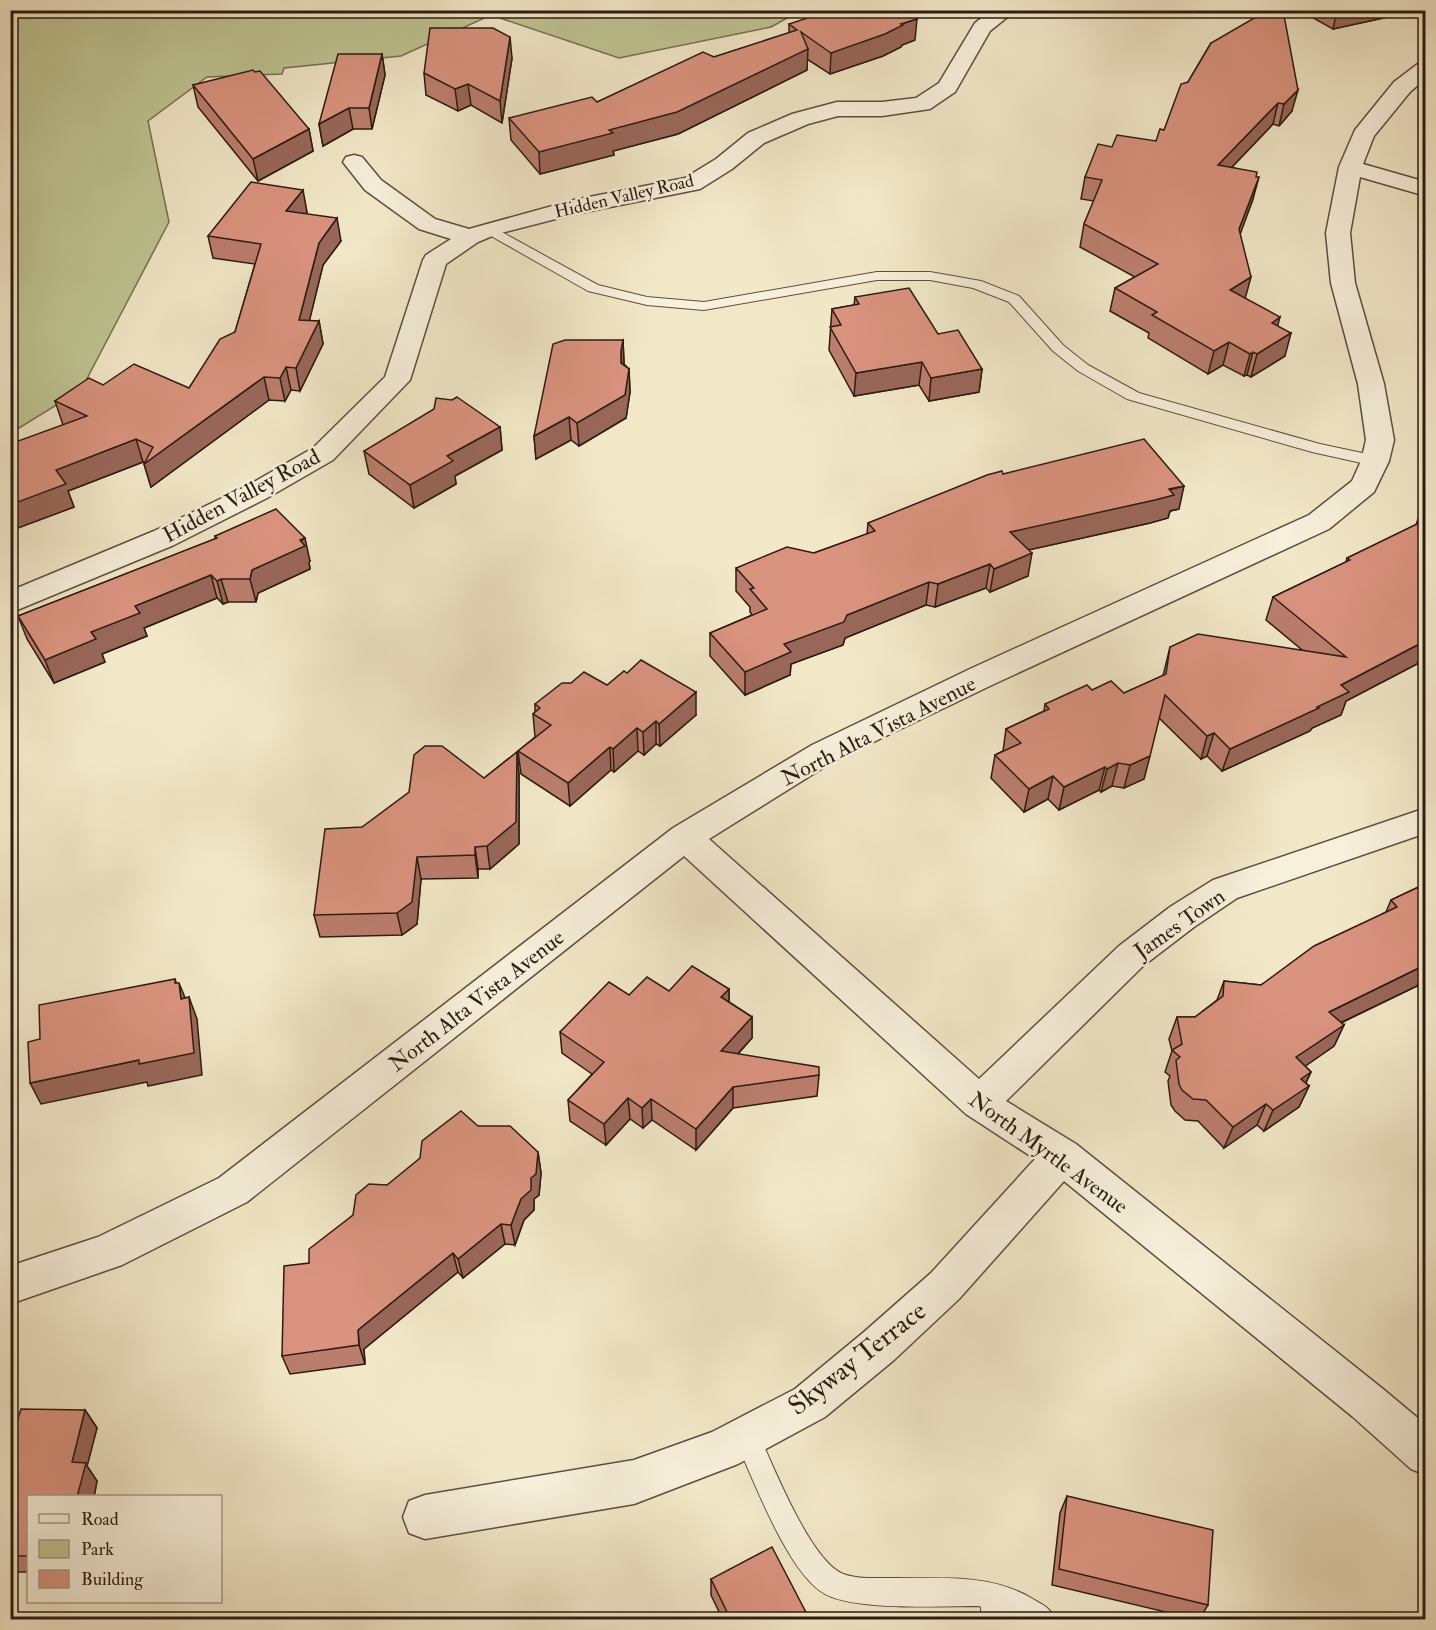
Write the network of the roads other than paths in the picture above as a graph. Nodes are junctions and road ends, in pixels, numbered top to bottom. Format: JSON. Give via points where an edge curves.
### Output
{"nodes":[{"id":1,"x":1006,"y":10,"type":"edge"},
{"id":2,"x":1425,"y":67,"type":"edge"},
{"id":3,"x":354,"y":162,"type":"dead end"},
{"id":4,"x":1350,"y":167,"type":"junction"},
{"id":5,"x":1425,"y":189,"type":"edge"},
{"id":6,"x":479,"y":233,"type":"junction"},
{"id":7,"x":1376,"y":461,"type":"junction"},
{"id":8,"x":10,"y":603,"type":"edge"},
{"id":9,"x":1425,"y":820,"type":"edge"},
{"id":10,"x":685,"y":837,"type":"junction"},
{"id":11,"x":979,"y":1103,"type":"junction"},
{"id":12,"x":1062,"y":1156,"type":"junction"},
{"id":13,"x":10,"y":1285,"type":"edge"},
{"id":14,"x":747,"y":1437,"type":"junction"},
{"id":15,"x":1424,"y":1447,"type":"edge"},
{"id":16,"x":425,"y":1516,"type":"dead end"},
{"id":17,"x":995,"y":1609,"type":"edge"},
{"id":18,"x":1042,"y":1620,"type":"edge"}],
"edges":[{"from":1,"to":6,"type":"street","name":"Hidden Valley Road","via":[[982,27],[947,87],[922,104],[837,109],[800,119],[756,138],[692,184],[574,207]]},
{"from":2,"to":4,"type":"street","name":"North Alta Vista Avenue","via":[[1402,87],[1363,135]]},
{"from":3,"to":6,"type":"street","via":[[373,185],[427,224]]},
{"from":4,"to":5,"type":"street"},
{"from":4,"to":7,"type":"street","name":"North Alta Vista Avenue","via":[[1338,233],[1343,283],[1371,384],[1380,440]]},
{"from":6,"to":7,"type":"lane","via":[[593,288],[647,301],[704,306],[877,276],[930,276],[976,284],[1014,298],[1058,348],[1083,368],[1133,396]]},
{"from":6,"to":8,"type":"street","name":"Hidden Valley Road","via":[[435,260],[397,380],[323,454],[164,538]]},
{"from":7,"to":10,"type":"street","name":"North Alta Vista Avenue","via":[[1364,486],[1319,522],[823,753]]},
{"from":9,"to":11,"type":"street","name":"James Town","via":[[1225,889],[1131,956]]},
{"from":10,"to":11,"type":"street","name":"North Myrtle Avenue"},
{"from":10,"to":13,"type":"street","name":"North Alta Vista Avenue","via":[[233,1190],[108,1252]]},
{"from":11,"to":12,"type":"street","name":"North Myrtle Avenue"},
{"from":12,"to":14,"type":"street","name":"Skyway Terrace","via":[[945,1286],[879,1346],[810,1403]]},
{"from":12,"to":15,"type":"street","name":"North Myrtle Avenue"},
{"from":14,"to":16,"type":"street","name":"Skyway Terrace","via":[[634,1482]]},
{"from":14,"to":17,"type":"lane","via":[[787,1523],[810,1562],[833,1584],[861,1591],[979,1593]]},
{"from":17,"to":18,"type":"lane","via":[[1016,1604]]}]}
